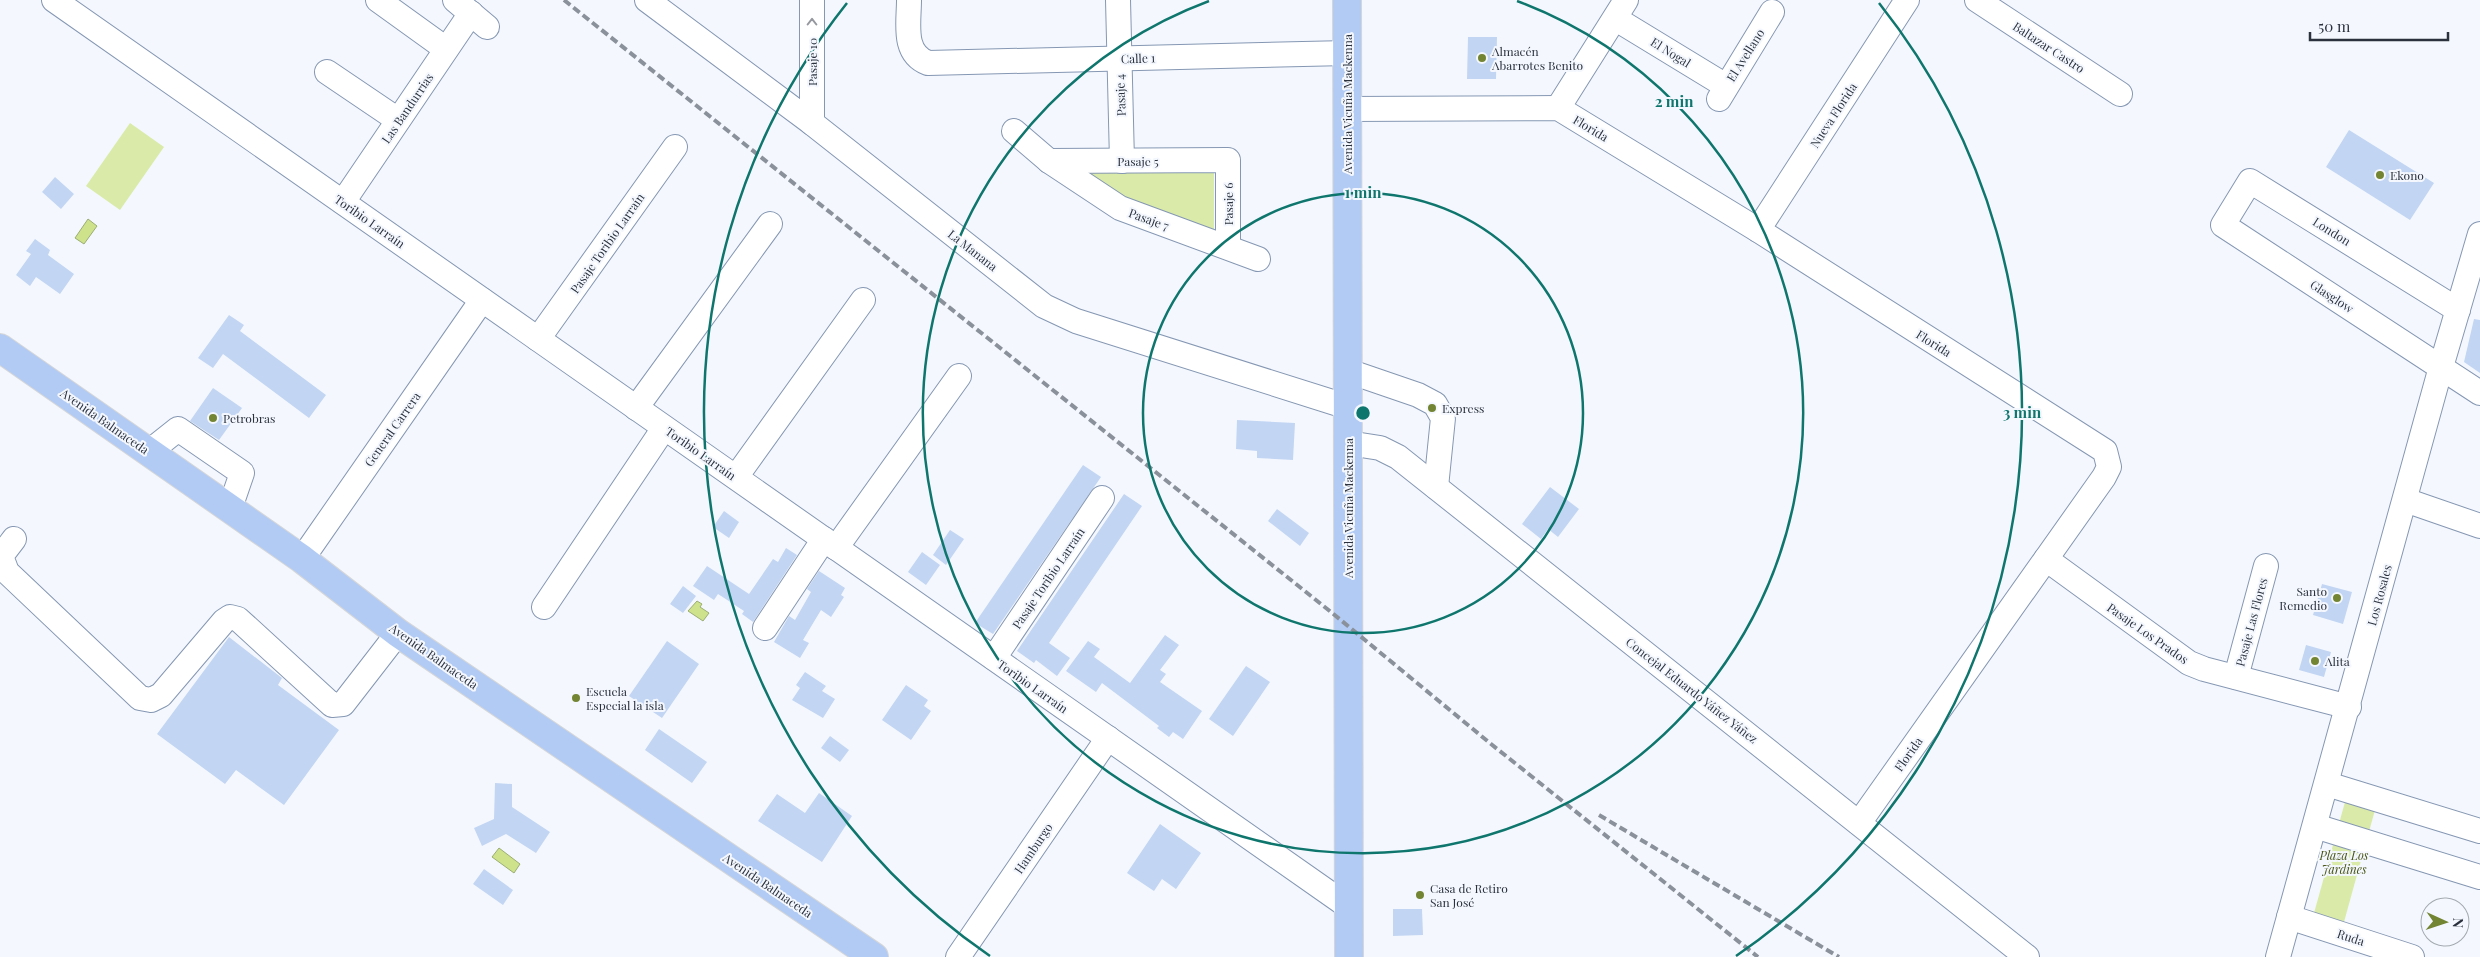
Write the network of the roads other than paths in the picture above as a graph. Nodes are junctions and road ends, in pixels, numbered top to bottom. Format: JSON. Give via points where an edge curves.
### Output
{"nodes":[{"id":1,"x":54,"y":0,"type":"edge"},
{"id":2,"x":378,"y":0,"type":"edge"},
{"id":3,"x":647,"y":0,"type":"edge"},
{"id":4,"x":812,"y":0,"type":"edge"},
{"id":5,"x":909,"y":0,"type":"edge"},
{"id":6,"x":1118,"y":0,"type":"edge"},
{"id":7,"x":1347,"y":0,"type":"edge"},
{"id":8,"x":1907,"y":0,"type":"edge"},
{"id":9,"x":1977,"y":0,"type":"edge"},
{"id":10,"x":1621,"y":9,"type":"edge"},
{"id":11,"x":1772,"y":12,"type":"dead end"},
{"id":12,"x":471,"y":13,"type":"edge"},
{"id":13,"x":446,"y":49,"type":"junction"},
{"id":14,"x":1347,"y":53,"type":"junction"},
{"id":15,"x":1119,"y":58,"type":"junction"},
{"id":16,"x":327,"y":72,"type":"dead end"},
{"id":17,"x":1722,"y":93,"type":"joint"},
{"id":18,"x":2120,"y":94,"type":"dead end"},
{"id":19,"x":1558,"y":108,"type":"junction"},
{"id":20,"x":1347,"y":109,"type":"junction"},
{"id":21,"x":398,"y":120,"type":"junction"},
{"id":22,"x":812,"y":123,"type":"junction"},
{"id":23,"x":1014,"y":131,"type":"dead end"},
{"id":24,"x":675,"y":147,"type":"dead end"},
{"id":25,"x":1228,"y":160,"type":"joint"},
{"id":26,"x":1049,"y":161,"type":"junction"},
{"id":27,"x":1122,"y":161,"type":"junction"},
{"id":28,"x":343,"y":202,"type":"junction"},
{"id":29,"x":770,"y":224,"type":"dead end"},
{"id":30,"x":2223,"y":225,"type":"joint"},
{"id":31,"x":1758,"y":230,"type":"junction"},
{"id":32,"x":2479,"y":243,"type":"edge"},
{"id":33,"x":1228,"y":248,"type":"junction"},
{"id":34,"x":1258,"y":259,"type":"dead end"},
{"id":35,"x":482,"y":300,"type":"junction"},
{"id":36,"x":863,"y":300,"type":"dead end"},
{"id":37,"x":2458,"y":310,"type":"junction"},
{"id":38,"x":538,"y":339,"type":"junction"},
{"id":39,"x":2,"y":354,"type":"edge"},
{"id":40,"x":2441,"y":367,"type":"junction"},
{"id":41,"x":1348,"y":371,"type":"junction"},
{"id":42,"x":959,"y":376,"type":"dead end"},
{"id":43,"x":2480,"y":393,"type":"edge"},
{"id":44,"x":636,"y":408,"type":"junction"},
{"id":45,"x":1348,"y":408,"type":"junction"},
{"id":46,"x":664,"y":428,"type":"junction"},
{"id":47,"x":1348,"y":443,"type":"junction"},
{"id":48,"x":149,"y":452,"type":"junction"},
{"id":49,"x":736,"y":478,"type":"junction"},
{"id":50,"x":1436,"y":487,"type":"junction"},
{"id":51,"x":1102,"y":498,"type":"dead end"},
{"id":52,"x":2405,"y":500,"type":"junction"},
{"id":53,"x":230,"y":508,"type":"junction"},
{"id":54,"x":2480,"y":526,"type":"edge"},
{"id":55,"x":14,"y":539,"type":"dead end"},
{"id":56,"x":830,"y":544,"type":"junction"},
{"id":57,"x":302,"y":559,"type":"junction"},
{"id":58,"x":2046,"y":559,"type":"junction"},
{"id":59,"x":2266,"y":566,"type":"dead end"},
{"id":60,"x":544,"y":607,"type":"dead end"},
{"id":61,"x":765,"y":628,"type":"dead end"},
{"id":62,"x":398,"y":633,"type":"junction"},
{"id":63,"x":994,"y":658,"type":"junction"},
{"id":64,"x":2236,"y":677,"type":"junction"},
{"id":65,"x":2349,"y":707,"type":"junction"},
{"id":66,"x":1108,"y":738,"type":"junction"},
{"id":67,"x":2326,"y":784,"type":"junction"},
{"id":68,"x":1860,"y":823,"type":"junction"},
{"id":69,"x":2315,"y":826,"type":"junction"},
{"id":70,"x":2480,"y":832,"type":"edge"},
{"id":71,"x":2480,"y":877,"type":"edge"},
{"id":72,"x":1349,"y":907,"type":"junction"},
{"id":73,"x":2289,"y":917,"type":"junction"},
{"id":74,"x":874,"y":957,"type":"edge"},
{"id":75,"x":958,"y":957,"type":"edge"},
{"id":76,"x":1349,"y":957,"type":"edge"},
{"id":77,"x":2027,"y":957,"type":"edge"},
{"id":78,"x":2278,"y":957,"type":"edge"},
{"id":79,"x":2412,"y":957,"type":"edge"}],
"edges":[{"from":1,"to":28,"type":"street","name":"Toribio Larraín"},
{"from":2,"to":13,"type":"street"},
{"from":3,"to":22,"type":"street","name":"La Manana"},
{"from":22,"to":4,"type":"street","name":"Pasaje 10","one_way":true},
{"from":5,"to":15,"type":"street","name":"Calle 1","via":[[908,43],[920,60],[928,63]]},
{"from":6,"to":15,"type":"street","name":"Pasaje 4"},
{"from":7,"to":14,"type":"main road","name":"Avenida Vicuña Mackenna"},
{"from":8,"to":31,"type":"street","name":"Nueva Florida"},
{"from":9,"to":18,"type":"street","name":"Baltazar Castro"},
{"from":10,"to":17,"type":"street","name":"El Nogal"},
{"from":10,"to":19,"type":"street"},
{"from":11,"to":17,"type":"street","name":"El Avellano"},
{"from":12,"to":13,"type":"street","name":"Las Bandurrias"},
{"from":13,"to":21,"type":"street","name":"Las Bandurrias"},
{"from":14,"to":15,"type":"street","name":"Calle 1"},
{"from":14,"to":20,"type":"main road","name":"Avenida Vicuña Mackenna"},
{"from":15,"to":27,"type":"street","name":"Pasaje 4"},
{"from":16,"to":21,"type":"street"},
{"from":19,"to":20,"type":"street"},
{"from":19,"to":31,"type":"street","name":"Florida"},
{"from":20,"to":41,"type":"main road","name":"Avenida Vicuña Mackenna"},
{"from":21,"to":28,"type":"street","name":"Las Bandurrias"},
{"from":22,"to":45,"type":"street","name":"La Manana","via":[[1058,314]]},
{"from":23,"to":26,"type":"street","name":"Pasaje 7"},
{"from":24,"to":38,"type":"street","name":"Pasaje Toribio Larraín"},
{"from":25,"to":27,"type":"street","name":"Pasaje 5"},
{"from":25,"to":33,"type":"street","name":"Pasaje 6"},
{"from":26,"to":27,"type":"street","name":"Pasaje 5"},
{"from":26,"to":33,"type":"street","name":"Pasaje 7","via":[[1120,208]]},
{"from":28,"to":35,"type":"street","name":"Toribio Larraín"},
{"from":29,"to":44,"type":"street"},
{"from":30,"to":37,"type":"street","name":"London","via":[[2250,180]]},
{"from":30,"to":40,"type":"street","name":"Glasglow"},
{"from":31,"to":58,"type":"street","name":"Florida","via":[[2105,451],[2109,461],[2107,472]]},
{"from":32,"to":37,"type":"street","name":"Los Rosales"},
{"from":33,"to":34,"type":"street","name":"Pasaje 7"},
{"from":35,"to":38,"type":"street","name":"Toribio Larraín"},
{"from":35,"to":57,"type":"street","name":"General Carrera"},
{"from":36,"to":49,"type":"street"},
{"from":37,"to":40,"type":"street","name":"Los Rosales"},
{"from":38,"to":44,"type":"street","name":"Toribio Larraín"},
{"from":39,"to":48,"type":"main road","name":"Avenida Balmaceda"},
{"from":40,"to":43,"type":"street","name":"Glasglow"},
{"from":40,"to":52,"type":"street","name":"Los Rosales"},
{"from":41,"to":45,"type":"main road","name":"Avenida Vicuña Mackenna"},
{"from":41,"to":50,"type":"street","via":[[1435,404],[1442,418]]},
{"from":42,"to":56,"type":"street"},
{"from":44,"to":46,"type":"street","name":"Toribio Larraín"},
{"from":45,"to":47,"type":"main road","name":"Avenida Vicuña Mackenna"},
{"from":46,"to":49,"type":"street","name":"Toribio Larraín"},
{"from":46,"to":60,"type":"street"},
{"from":47,"to":50,"type":"street","name":"Concejal Eduardo Yáñez Yáñez","via":[[1390,451]]},
{"from":47,"to":72,"type":"main road","name":"Avenida Vicuña Mackenna"},
{"from":48,"to":53,"type":"main road","name":"Avenida Balmaceda"},
{"from":48,"to":53,"type":"street","via":[[178,429],[242,473]]},
{"from":49,"to":56,"type":"street","name":"Toribio Larraín"},
{"from":50,"to":68,"type":"street","name":"Concejal Eduardo Yáñez Yáñez"},
{"from":51,"to":63,"type":"street","name":"Pasaje Toribio Larraín"},
{"from":52,"to":54,"type":"street"},
{"from":52,"to":65,"type":"street","name":"Los Rosales"},
{"from":53,"to":57,"type":"main road","name":"Avenida Balmaceda"},
{"from":55,"to":62,"type":"street","via":[[1,556],[7,572],[140,698],[151,700],[161,696],[230,617],[238,619],[332,706],[344,704]]},
{"from":56,"to":61,"type":"street"},
{"from":56,"to":63,"type":"street","name":"Toribio Larraín"},
{"from":57,"to":62,"type":"main road","name":"Avenida Balmaceda"},
{"from":58,"to":64,"type":"street","name":"Pasaje Los Prados","via":[[2178,656],[2204,669]]},
{"from":58,"to":68,"type":"street","name":"Florida"},
{"from":59,"to":64,"type":"street","name":"Pasaje Las Flores"},
{"from":62,"to":74,"type":"main road","name":"Avenida Balmaceda"},
{"from":63,"to":66,"type":"street","name":"Toribio Larraín"},
{"from":64,"to":65,"type":"street","name":"Pasaje Los Prados"},
{"from":65,"to":67,"type":"street","name":"Los Rosales"},
{"from":66,"to":72,"type":"street","name":"Toribio Larraín"},
{"from":66,"to":75,"type":"street","name":"Hamburgo"},
{"from":67,"to":69,"type":"street","name":"Los Rosales"},
{"from":67,"to":70,"type":"street"},
{"from":68,"to":77,"type":"street","name":"Concejal Eduardo Yáñez Yáñez"},
{"from":69,"to":71,"type":"street"},
{"from":69,"to":73,"type":"street","name":"Los Rosales"},
{"from":72,"to":76,"type":"main road","name":"Avenida Vicuña Mackenna"},
{"from":73,"to":78,"type":"street","name":"Los Rosales"},
{"from":73,"to":79,"type":"street","name":"Ruda"}]}
